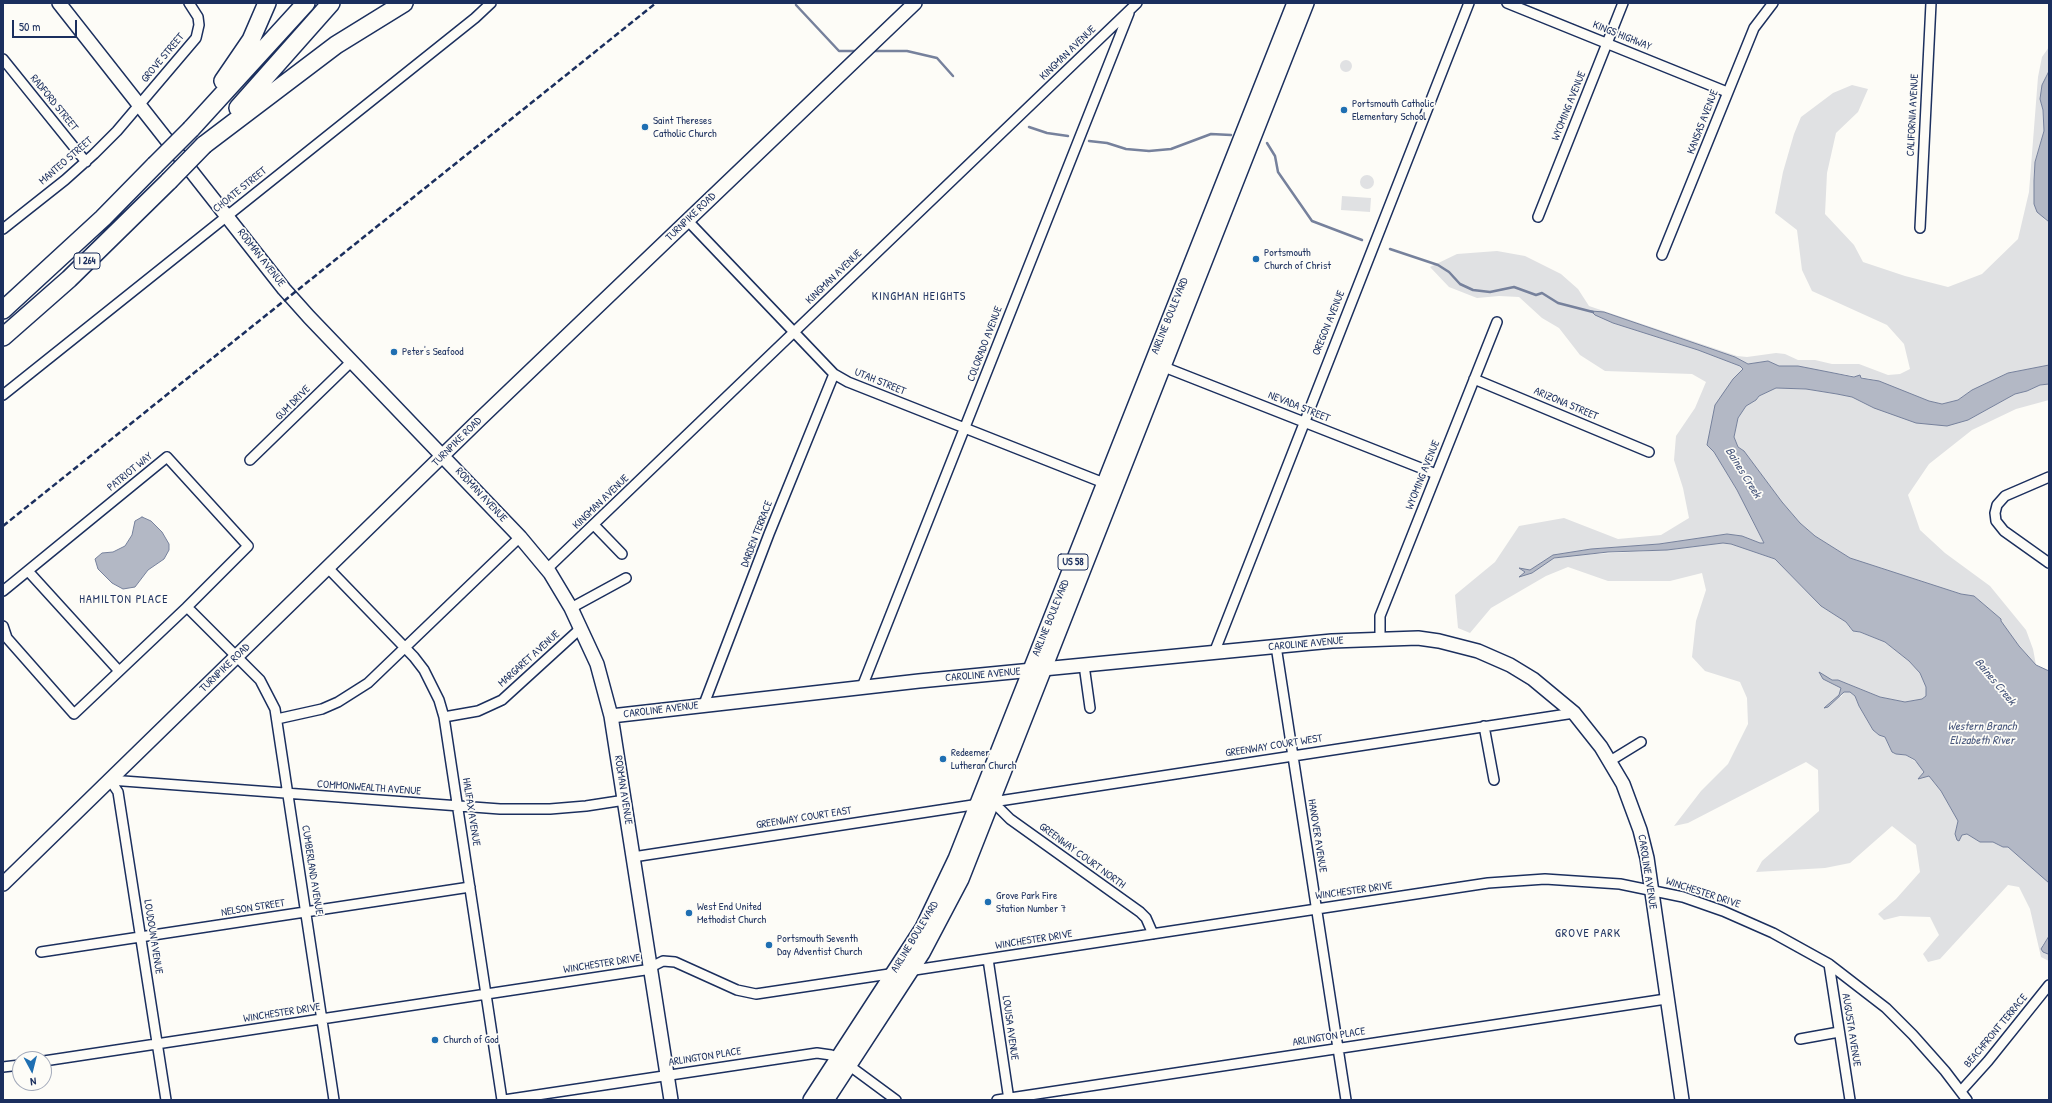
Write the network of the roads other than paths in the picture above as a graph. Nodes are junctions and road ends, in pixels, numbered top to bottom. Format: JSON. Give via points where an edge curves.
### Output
{"nodes":[{"id":1,"x":59,"y":3,"type":"edge"},
{"id":2,"x":189,"y":3,"type":"edge"},
{"id":3,"x":267,"y":3,"type":"edge"},
{"id":4,"x":306,"y":3,"type":"edge"},
{"id":5,"x":331,"y":3,"type":"edge"},
{"id":6,"x":404,"y":3,"type":"edge"},
{"id":7,"x":491,"y":3,"type":"edge"},
{"id":8,"x":915,"y":3,"type":"edge"},
{"id":9,"x":1295,"y":3,"type":"edge"},
{"id":10,"x":1306,"y":3,"type":"edge"},
{"id":11,"x":1469,"y":3,"type":"edge"},
{"id":12,"x":1507,"y":3,"type":"edge"},
{"id":13,"x":1623,"y":3,"type":"edge"},
{"id":14,"x":1773,"y":3,"type":"edge"},
{"id":15,"x":1931,"y":3,"type":"edge"},
{"id":16,"x":1134,"y":6,"type":"edge"},
{"id":17,"x":1607,"y":43,"type":"junction"},
{"id":18,"x":3,"y":59,"type":"edge"},
{"id":19,"x":1267,"y":88,"type":"junction"},
{"id":20,"x":1727,"y":92,"type":"junction"},
{"id":21,"x":139,"y":105,"type":"junction"},
{"id":22,"x":191,"y":130,"type":"junction"},
{"id":23,"x":204,"y":145,"type":"junction"},
{"id":24,"x":86,"y":162,"type":"junction"},
{"id":25,"x":227,"y":216,"type":"junction"},
{"id":26,"x":1538,"y":217,"type":"dead end"},
{"id":27,"x":688,"y":221,"type":"junction"},
{"id":28,"x":1920,"y":228,"type":"dead end"},
{"id":29,"x":3,"y":229,"type":"edge"},
{"id":30,"x":1662,"y":255,"type":"dead end"},
{"id":31,"x":3,"y":310,"type":"edge"},
{"id":32,"x":1497,"y":322,"type":"dead end"},
{"id":33,"x":794,"y":332,"type":"junction"},
{"id":34,"x":3,"y":337,"type":"edge"},
{"id":35,"x":352,"y":361,"type":"junction"},
{"id":36,"x":1158,"y":364,"type":"junction"},
{"id":37,"x":834,"y":374,"type":"junction"},
{"id":38,"x":1474,"y":378,"type":"junction"},
{"id":39,"x":3,"y":395,"type":"edge"},
{"id":40,"x":1303,"y":422,"type":"junction"},
{"id":41,"x":965,"y":429,"type":"junction"},
{"id":42,"x":1648,"y":452,"type":"dead end"},
{"id":43,"x":443,"y":456,"type":"junction"},
{"id":44,"x":250,"y":460,"type":"dead end"},
{"id":45,"x":1436,"y":474,"type":"junction"},
{"id":46,"x":2049,"y":477,"type":"edge"},
{"id":47,"x":1110,"y":486,"type":"junction"},
{"id":48,"x":594,"y":525,"type":"junction"},
{"id":49,"x":520,"y":537,"type":"junction"},
{"id":50,"x":622,"y":554,"type":"dead end"},
{"id":51,"x":2049,"y":563,"type":"edge"},
{"id":52,"x":328,"y":568,"type":"junction"},
{"id":53,"x":547,"y":569,"type":"junction"},
{"id":54,"x":28,"y":571,"type":"junction"},
{"id":55,"x":626,"y":578,"type":"dead end"},
{"id":56,"x":3,"y":591,"type":"edge"},
{"id":57,"x":187,"y":607,"type":"junction"},
{"id":58,"x":571,"y":608,"type":"junction"},
{"id":59,"x":3,"y":626,"type":"edge"},
{"id":60,"x":581,"y":628,"type":"junction"},
{"id":61,"x":1380,"y":638,"type":"junction"},
{"id":62,"x":1276,"y":646,"type":"junction"},
{"id":63,"x":405,"y":648,"type":"junction"},
{"id":64,"x":1214,"y":653,"type":"junction"},
{"id":65,"x":237,"y":656,"type":"junction"},
{"id":66,"x":1084,"y":665,"type":"junction"},
{"id":67,"x":1037,"y":670,"type":"junction"},
{"id":68,"x":119,"y":671,"type":"junction"},
{"id":69,"x":862,"y":687,"type":"junction"},
{"id":70,"x":704,"y":704,"type":"junction"},
{"id":71,"x":1090,"y":708,"type":"dead end"},
{"id":72,"x":1574,"y":713,"type":"junction"},
{"id":73,"x":611,"y":716,"type":"junction"},
{"id":74,"x":444,"y":717,"type":"junction"},
{"id":75,"x":277,"y":719,"type":"junction"},
{"id":76,"x":1484,"y":726,"type":"junction"},
{"id":77,"x":1641,"y":742,"type":"dead end"},
{"id":78,"x":1292,"y":755,"type":"junction"},
{"id":79,"x":1610,"y":761,"type":"junction"},
{"id":80,"x":110,"y":780,"type":"junction"},
{"id":81,"x":1494,"y":780,"type":"dead end"},
{"id":82,"x":288,"y":794,"type":"junction"},
{"id":83,"x":625,"y":800,"type":"junction"},
{"id":84,"x":986,"y":802,"type":"junction"},
{"id":85,"x":457,"y":806,"type":"junction"},
{"id":86,"x":633,"y":857,"type":"junction"},
{"id":87,"x":5,"y":879,"type":"edge"},
{"id":88,"x":470,"y":887,"type":"junction"},
{"id":89,"x":1651,"y":889,"type":"junction"},
{"id":90,"x":1316,"y":908,"type":"junction"},
{"id":91,"x":306,"y":912,"type":"junction"},
{"id":92,"x":1153,"y":934,"type":"junction"},
{"id":93,"x":141,"y":937,"type":"junction"},
{"id":94,"x":41,"y":952,"type":"dead end"},
{"id":95,"x":988,"y":959,"type":"junction"},
{"id":96,"x":1829,"y":964,"type":"junction"},
{"id":97,"x":650,"y":968,"type":"junction"},
{"id":98,"x":911,"y":970,"type":"junction"},
{"id":99,"x":894,"y":973,"type":"junction"},
{"id":100,"x":2049,"y":985,"type":"edge"},
{"id":101,"x":486,"y":994,"type":"junction"},
{"id":102,"x":1666,"y":999,"type":"junction"},
{"id":103,"x":322,"y":1019,"type":"junction"},
{"id":104,"x":1839,"y":1032,"type":"junction"},
{"id":105,"x":1800,"y":1039,"type":"dead end"},
{"id":106,"x":157,"y":1044,"type":"junction"},
{"id":107,"x":1338,"y":1048,"type":"junction"},
{"id":108,"x":52,"y":1060,"type":"edge"},
{"id":109,"x":844,"y":1062,"type":"junction"},
{"id":110,"x":667,"y":1075,"type":"junction"},
{"id":111,"x":1961,"y":1091,"type":"junction"},
{"id":112,"x":1009,"y":1099,"type":"edge"},
{"id":113,"x":166,"y":1100,"type":"edge"},
{"id":114,"x":334,"y":1100,"type":"edge"},
{"id":115,"x":503,"y":1100,"type":"edge"},
{"id":116,"x":671,"y":1100,"type":"edge"},
{"id":117,"x":811,"y":1100,"type":"edge"},
{"id":118,"x":826,"y":1100,"type":"edge"},
{"id":119,"x":896,"y":1100,"type":"edge"},
{"id":120,"x":997,"y":1100,"type":"edge"},
{"id":121,"x":1346,"y":1100,"type":"edge"},
{"id":122,"x":1682,"y":1100,"type":"edge"},
{"id":123,"x":1850,"y":1100,"type":"edge"},
{"id":124,"x":1967,"y":1100,"type":"edge"}],
"edges":[{"from":1,"to":21,"type":"street","name":"RODMAN AVENUE"},
{"from":2,"to":21,"type":"street","name":"GROVE STREET","via":[[200,25],[196,38]]},
{"from":3,"to":22,"type":"highway","via":[[251,40]]},
{"from":4,"to":22,"type":"highway","number":"I 264"},
{"from":5,"to":23,"type":"highway","number":"I 264"},
{"from":6,"to":23,"type":"highway","via":[[336,45]]},
{"from":7,"to":25,"type":"street","name":"CHOATE STREET"},
{"from":8,"to":27,"type":"street","name":"TURNPIKE ROAD"},
{"from":9,"to":19,"type":"main road","name":"AIRLINE BOULEVARD","number":"US 58"},
{"from":10,"to":19,"type":"main road","name":"AIRLINE BOULEVARD","number":"US 58"},
{"from":11,"to":40,"type":"street","name":"OREGON AVENUE"},
{"from":12,"to":17,"type":"street","name":"KINGS HIGHWAY"},
{"from":13,"to":17,"type":"street","name":"WYOMING AVENUE"},
{"from":14,"to":20,"type":"street","name":"KANSAS AVENUE","via":[[1754,28]]},
{"from":15,"to":28,"type":"street","name":"CALIFORNIA AVENUE"},
{"from":16,"to":33,"type":"street","name":"KINGMAN AVENUE"},
{"from":16,"to":41,"type":"street","name":"COLORADO AVENUE"},
{"from":17,"to":20,"type":"street","name":"KINGS HIGHWAY"},
{"from":17,"to":26,"type":"street","name":"WYOMING AVENUE"},
{"from":18,"to":24,"type":"street","name":"RADFORD STREET"},
{"from":19,"to":36,"type":"main road","name":"AIRLINE BOULEVARD","number":"US 58"},
{"from":20,"to":30,"type":"street","name":"KANSAS AVENUE"},
{"from":21,"to":24,"type":"street","name":"MANTEO STREET"},
{"from":21,"to":25,"type":"street","name":"RODMAN AVENUE"},
{"from":22,"to":31,"type":"highway","number":"I 264","bridge":true,"via":[[98,223]]},
{"from":23,"to":34,"type":"highway","number":"I 264","bridge":true,"via":[[69,279]]},
{"from":24,"to":29,"type":"street","name":"MANTEO STREET"},
{"from":25,"to":35,"type":"street","name":"RODMAN AVENUE","via":[[284,289]]},
{"from":25,"to":39,"type":"street","name":"CHOATE STREET"},
{"from":27,"to":33,"type":"street","name":"UTAH STREET"},
{"from":27,"to":43,"type":"street","name":"TURNPIKE ROAD"},
{"from":32,"to":38,"type":"street","name":"WYOMING AVENUE"},
{"from":33,"to":37,"type":"street","name":"UTAH STREET"},
{"from":33,"to":48,"type":"street","name":"KINGMAN AVENUE"},
{"from":35,"to":43,"type":"street","name":"RODMAN AVENUE"},
{"from":35,"to":44,"type":"street","name":"GUM DRIVE"},
{"from":36,"to":40,"type":"street","name":"NEVADA STREET"},
{"from":36,"to":47,"type":"main road","name":"AIRLINE BOULEVARD","number":"US 58"},
{"from":37,"to":41,"type":"street","name":"UTAH STREET"},
{"from":37,"to":70,"type":"street","name":"DARDEN TERRACE"},
{"from":38,"to":42,"type":"street","name":"ARIZONA STREET"},
{"from":38,"to":45,"type":"street","name":"WYOMING AVENUE"},
{"from":40,"to":45,"type":"street","name":"NEVADA STREET"},
{"from":40,"to":64,"type":"street","name":"OREGON AVENUE"},
{"from":41,"to":47,"type":"street","name":"UTAH STREET"},
{"from":41,"to":69,"type":"street","name":"COLORADO AVENUE"},
{"from":43,"to":49,"type":"street","name":"RODMAN AVENUE"},
{"from":43,"to":52,"type":"street","name":"TURNPIKE ROAD"},
{"from":45,"to":61,"type":"street","name":"WYOMING AVENUE","via":[[1380,616]]},
{"from":46,"to":51,"type":"street","via":[[2005,496],[1995,513],[1996,521],[2004,531]]},
{"from":47,"to":67,"type":"main road","name":"AIRLINE BOULEVARD","number":"US 58"},
{"from":48,"to":50,"type":"street"},
{"from":48,"to":53,"type":"street","name":"KINGMAN AVENUE"},
{"from":49,"to":53,"type":"street","name":"RODMAN AVENUE"},
{"from":49,"to":63,"type":"street"},
{"from":52,"to":63,"type":"street","name":"HALIFAX AVENUE"},
{"from":52,"to":65,"type":"street","name":"TURNPIKE ROAD"},
{"from":53,"to":58,"type":"street","name":"RODMAN AVENUE"},
{"from":54,"to":56,"type":"street","name":"PATRIOT WAY"},
{"from":54,"to":57,"type":"street","name":"PATRIOT WAY","via":[[167,457],[248,546]]},
{"from":54,"to":68,"type":"street"},
{"from":55,"to":58,"type":"street"},
{"from":57,"to":65,"type":"street"},
{"from":57,"to":68,"type":"street","name":"PATRIOT WAY"},
{"from":58,"to":60,"type":"street","name":"RODMAN AVENUE"},
{"from":59,"to":68,"type":"street","name":"PATRIOT WAY","via":[[7,638],[74,714]]},
{"from":60,"to":73,"type":"street","name":"RODMAN AVENUE","via":[[597,664]]},
{"from":60,"to":74,"type":"street","name":"MARGARET AVENUE","via":[[502,700],[478,712]]},
{"from":61,"to":62,"type":"street","name":"CAROLINE AVENUE"},
{"from":61,"to":72,"type":"street","name":"CAROLINE AVENUE","via":[[1440,641],[1483,653],[1533,679]]},
{"from":62,"to":64,"type":"street","name":"CAROLINE AVENUE"},
{"from":62,"to":78,"type":"street","name":"HANOVER AVENUE"},
{"from":63,"to":74,"type":"street","name":"HALIFAX AVENUE","via":[[433,684]]},
{"from":63,"to":75,"type":"street","via":[[354,693],[322,708]]},
{"from":64,"to":66,"type":"street","name":"CAROLINE AVENUE"},
{"from":65,"to":75,"type":"street","name":"CUMBERLAND AVENUE","via":[[266,689]]},
{"from":65,"to":80,"type":"street","name":"TURNPIKE ROAD"},
{"from":66,"to":67,"type":"street","name":"CAROLINE AVENUE"},
{"from":66,"to":71,"type":"street"},
{"from":67,"to":69,"type":"street","name":"CAROLINE AVENUE"},
{"from":67,"to":84,"type":"main road","name":"AIRLINE BOULEVARD","number":"US 58"},
{"from":69,"to":70,"type":"street","name":"CAROLINE AVENUE"},
{"from":70,"to":73,"type":"street","name":"CAROLINE AVENUE"},
{"from":72,"to":76,"type":"street","name":"GREENWAY COURT WEST"},
{"from":72,"to":79,"type":"street","name":"CAROLINE AVENUE"},
{"from":73,"to":83,"type":"street","name":"RODMAN AVENUE"},
{"from":74,"to":85,"type":"street","name":"HALIFAX AVENUE"},
{"from":75,"to":82,"type":"street","name":"CUMBERLAND AVENUE"},
{"from":76,"to":78,"type":"street","name":"GREENWAY COURT WEST"},
{"from":76,"to":81,"type":"street"},
{"from":77,"to":79,"type":"street"},
{"from":78,"to":84,"type":"street","name":"GREENWAY COURT WEST"},
{"from":78,"to":90,"type":"street","name":"HANOVER AVENUE"},
{"from":79,"to":89,"type":"street","name":"CAROLINE AVENUE","via":[[1633,807],[1647,858]]},
{"from":80,"to":82,"type":"street","name":"COMMONWEALTH AVENUE"},
{"from":80,"to":87,"type":"street","name":"TURNPIKE ROAD"},
{"from":80,"to":93,"type":"street","name":"LOUDOUN AVENUE","via":[[118,792]]},
{"from":82,"to":85,"type":"street","name":"COMMONWEALTH AVENUE"},
{"from":82,"to":91,"type":"street","name":"CUMBERLAND AVENUE"},
{"from":83,"to":85,"type":"street","name":"COMMONWEALTH AVENUE","via":[[550,809]]},
{"from":83,"to":86,"type":"street","name":"RODMAN AVENUE"},
{"from":84,"to":86,"type":"street","name":"GREENWAY COURT EAST"},
{"from":84,"to":92,"type":"street","name":"GREENWAY COURT NORTH","via":[[1140,912],[1146,918]]},
{"from":84,"to":98,"type":"main road","name":"AIRLINE BOULEVARD","number":"US 58","via":[[956,890]]},
{"from":84,"to":99,"type":"main road","name":"AIRLINE BOULEVARD","number":"US 58","via":[[923,928]]},
{"from":85,"to":88,"type":"street","name":"HALIFAX AVENUE"},
{"from":86,"to":97,"type":"street","name":"RODMAN AVENUE"},
{"from":88,"to":91,"type":"street","name":"NELSON STREET"},
{"from":88,"to":101,"type":"street","name":"HALIFAX AVENUE"},
{"from":89,"to":90,"type":"street","name":"WINCHESTER DRIVE","via":[[1588,881],[1516,880]]},
{"from":89,"to":96,"type":"street","name":"WINCHESTER DRIVE","via":[[1742,918],[1802,947]]},
{"from":89,"to":102,"type":"street","name":"CAROLINE AVENUE"},
{"from":90,"to":92,"type":"street","name":"WINCHESTER DRIVE"},
{"from":90,"to":107,"type":"street","name":"HANOVER AVENUE"},
{"from":91,"to":93,"type":"street","name":"NELSON STREET"},
{"from":91,"to":103,"type":"street","name":"CUMBERLAND AVENUE"},
{"from":92,"to":95,"type":"street","name":"WINCHESTER DRIVE"},
{"from":93,"to":94,"type":"street","name":"NELSON STREET"},
{"from":93,"to":106,"type":"street","name":"LOUDOUN AVENUE"},
{"from":95,"to":98,"type":"street","name":"WINCHESTER DRIVE"},
{"from":95,"to":112,"type":"street","name":"LOUISA AVENUE"},
{"from":96,"to":104,"type":"street","name":"AUGUSTA AVENUE"},
{"from":96,"to":111,"type":"street","name":"WINCHESTER DRIVE","via":[[1886,1008]]},
{"from":97,"to":99,"type":"street","name":"WINCHESTER DRIVE","via":[[663,962],[675,962],[737,990],[756,994]]},
{"from":97,"to":101,"type":"street","name":"WINCHESTER DRIVE"},
{"from":97,"to":110,"type":"street","name":"RODMAN AVENUE"},
{"from":98,"to":99,"type":"street","name":"WINCHESTER DRIVE"},
{"from":98,"to":109,"type":"main road","name":"AIRLINE BOULEVARD","number":"US 58"},
{"from":99,"to":109,"type":"main road","name":"AIRLINE BOULEVARD","number":"US 58"},
{"from":100,"to":111,"type":"street","name":"BEACHFRONT TERRACE"},
{"from":101,"to":103,"type":"street","name":"WINCHESTER DRIVE"},
{"from":101,"to":115,"type":"street","name":"HALIFAX AVENUE"},
{"from":102,"to":107,"type":"street","name":"ARLINGTON PLACE"},
{"from":102,"to":122,"type":"street","name":"CAROLINE AVENUE"},
{"from":103,"to":106,"type":"street","name":"WINCHESTER DRIVE"},
{"from":103,"to":114,"type":"street","name":"CUMBERLAND AVENUE"},
{"from":104,"to":105,"type":"street"},
{"from":104,"to":123,"type":"street","name":"AUGUSTA AVENUE"},
{"from":106,"to":108,"type":"street","name":"WINCHESTER DRIVE"},
{"from":106,"to":113,"type":"street","name":"LOUDOUN AVENUE"},
{"from":107,"to":112,"type":"street","name":"ARLINGTON PLACE"},
{"from":107,"to":121,"type":"street","name":"HANOVER AVENUE"},
{"from":109,"to":110,"type":"street","name":"ARLINGTON PLACE","via":[[831,1055],[817,1053]]},
{"from":109,"to":117,"type":"main road","name":"AIRLINE BOULEVARD","number":"US 58"},
{"from":109,"to":118,"type":"main road","name":"AIRLINE BOULEVARD","number":"US 58"},
{"from":109,"to":119,"type":"street","name":"ARLINGTON PLACE"},
{"from":110,"to":115,"type":"street","name":"ARLINGTON PLACE"},
{"from":110,"to":116,"type":"street","name":"RODMAN AVENUE"},
{"from":111,"to":124,"type":"street","name":"WINCHESTER DRIVE"},
{"from":112,"to":120,"type":"street","name":"ARLINGTON PLACE"}]}
